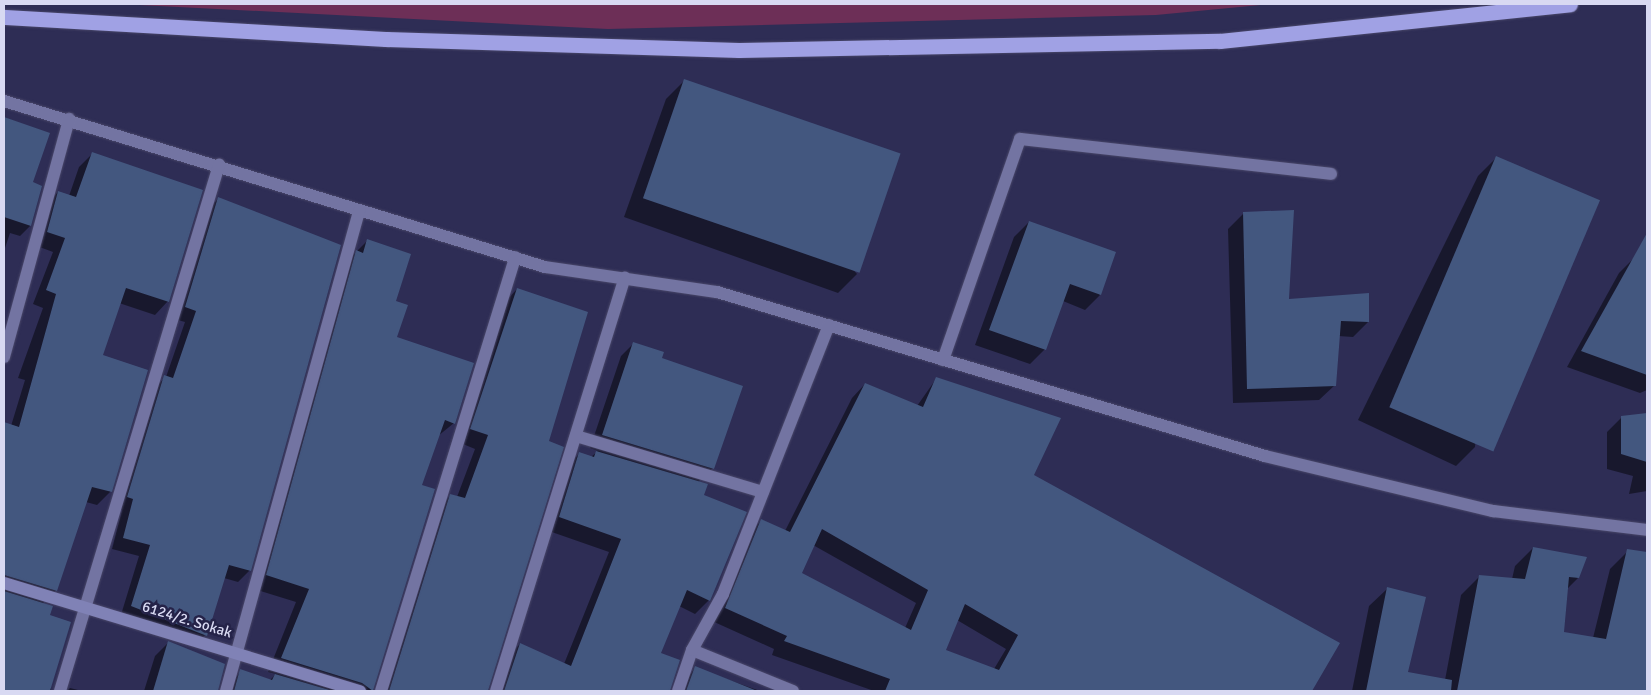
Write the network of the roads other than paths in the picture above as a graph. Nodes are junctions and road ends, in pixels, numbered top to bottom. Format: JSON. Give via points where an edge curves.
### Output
{"nodes":[{"id":1,"x":1570,"y":4,"type":"edge"},
{"id":2,"x":4,"y":17,"type":"edge"},
{"id":3,"x":4,"y":101,"type":"edge"},
{"id":4,"x":69,"y":119,"type":"junction"},
{"id":5,"x":219,"y":165,"type":"junction"},
{"id":6,"x":1331,"y":174,"type":"dead end"},
{"id":7,"x":359,"y":210,"type":"junction"},
{"id":8,"x":515,"y":258,"type":"junction"},
{"id":9,"x":626,"y":278,"type":"junction"},
{"id":10,"x":829,"y":325,"type":"junction"},
{"id":11,"x":4,"y":356,"type":"edge"},
{"id":12,"x":943,"y":360,"type":"junction"},
{"id":13,"x":576,"y":436,"type":"junction"},
{"id":14,"x":763,"y":492,"type":"junction"},
{"id":15,"x":1647,"y":530,"type":"edge"},
{"id":16,"x":4,"y":583,"type":"edge"},
{"id":17,"x":84,"y":606,"type":"junction"},
{"id":18,"x":692,"y":650,"type":"junction"},
{"id":19,"x":238,"y":653,"type":"junction"},
{"id":20,"x":60,"y":691,"type":"edge"},
{"id":21,"x":226,"y":691,"type":"edge"},
{"id":22,"x":360,"y":691,"type":"edge"},
{"id":23,"x":381,"y":691,"type":"edge"},
{"id":24,"x":496,"y":691,"type":"edge"},
{"id":25,"x":678,"y":691,"type":"edge"},
{"id":26,"x":793,"y":691,"type":"edge"}],
"edges":[{"from":1,"to":2,"type":"highway","via":[[1220,41],[739,50],[386,39]]},
{"from":3,"to":4,"type":"street"},
{"from":4,"to":5,"type":"street"},
{"from":4,"to":11,"type":"street"},
{"from":5,"to":7,"type":"street"},
{"from":5,"to":17,"type":"street"},
{"from":6,"to":12,"type":"street","via":[[1020,139]]},
{"from":7,"to":8,"type":"street"},
{"from":7,"to":19,"type":"street"},
{"from":8,"to":9,"type":"street"},
{"from":8,"to":23,"type":"street"},
{"from":9,"to":10,"type":"street","via":[[717,292]]},
{"from":9,"to":13,"type":"street"},
{"from":10,"to":12,"type":"street"},
{"from":10,"to":14,"type":"street"},
{"from":12,"to":15,"type":"street","via":[[1265,456],[1394,488],[1493,511]]},
{"from":13,"to":14,"type":"street"},
{"from":13,"to":24,"type":"street"},
{"from":14,"to":18,"type":"street","via":[[724,594]]},
{"from":16,"to":17,"type":"street","name":"6124/2. Sokak"},
{"from":17,"to":19,"type":"street","name":"6124/2. Sokak"},
{"from":17,"to":20,"type":"street"},
{"from":18,"to":25,"type":"street"},
{"from":18,"to":26,"type":"street"},
{"from":19,"to":21,"type":"street"},
{"from":19,"to":22,"type":"street","name":"6124/2. Sokak"}]}
